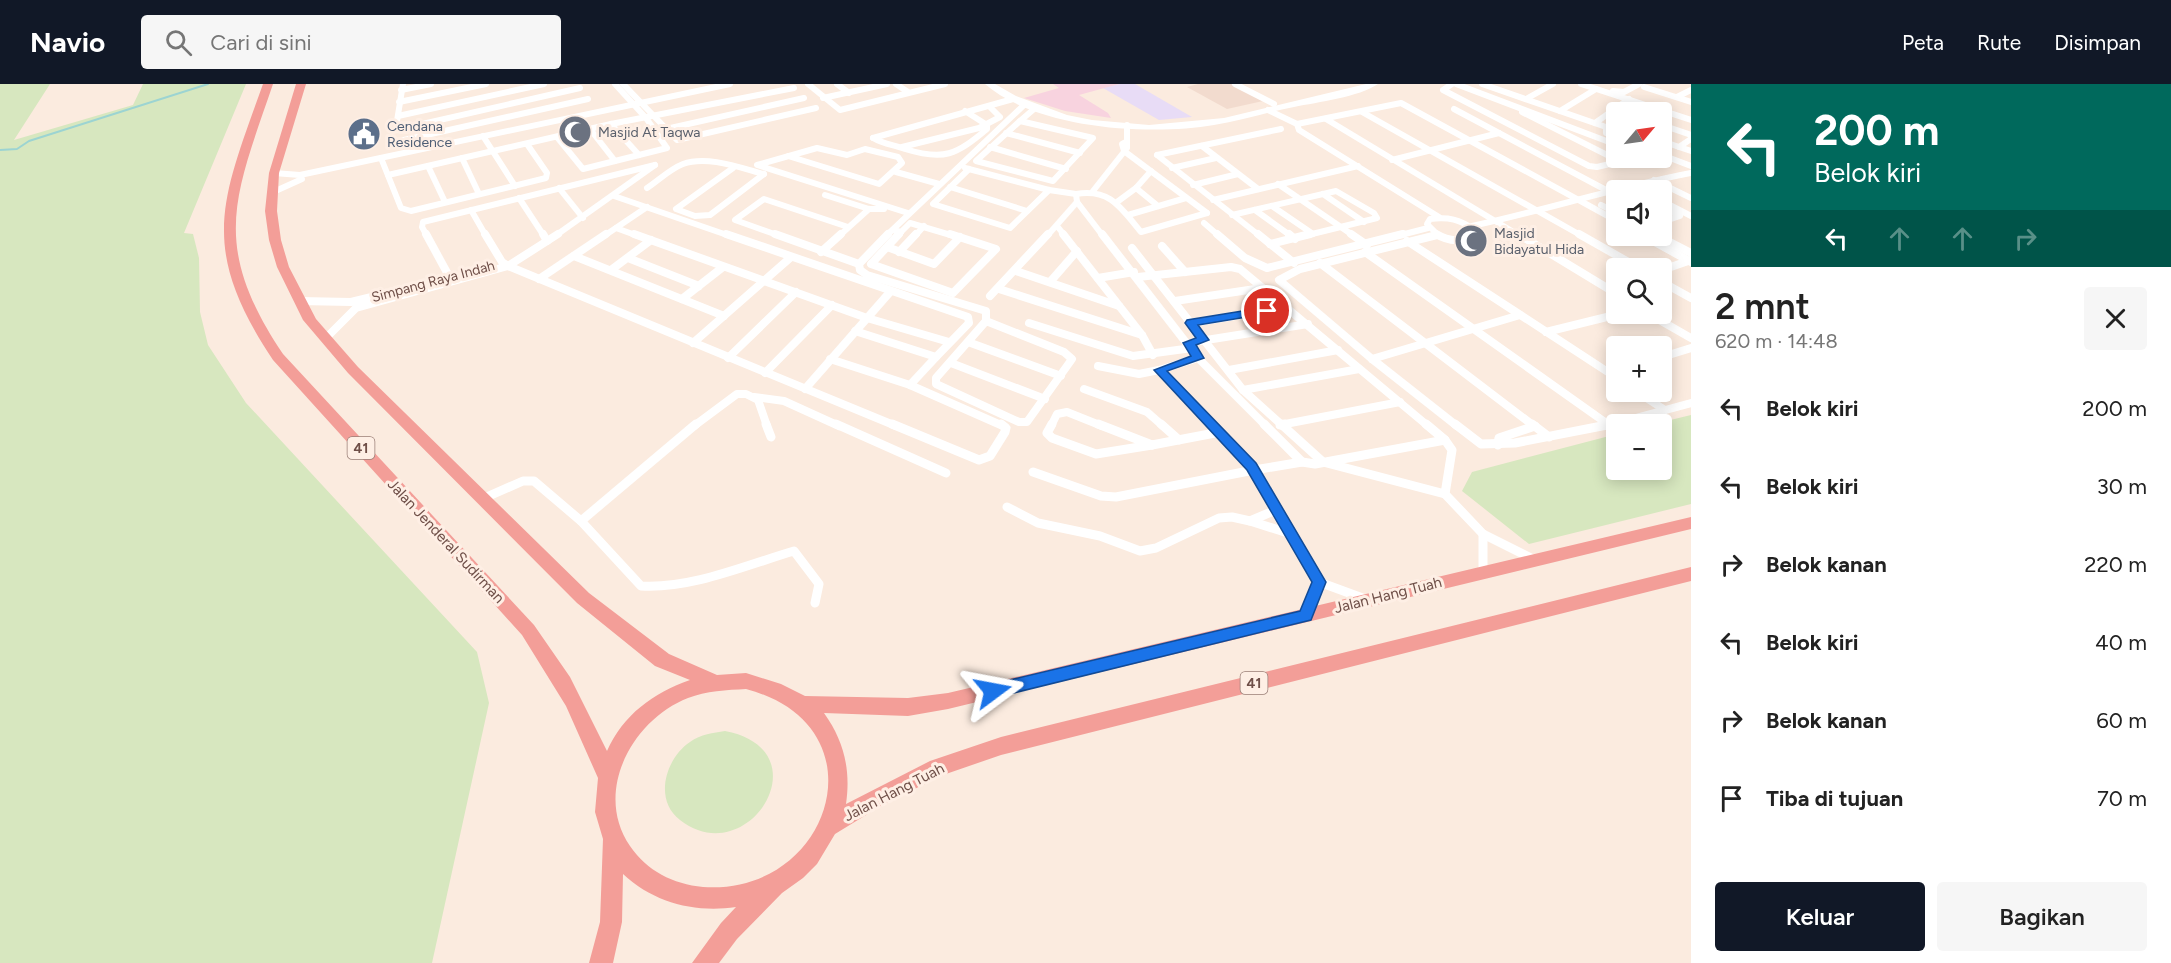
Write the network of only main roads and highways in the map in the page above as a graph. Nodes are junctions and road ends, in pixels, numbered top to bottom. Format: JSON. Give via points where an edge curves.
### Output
{"nodes":[{"id":1,"x":268,"y":84,"type":"edge"},
{"id":2,"x":301,"y":84,"type":"edge"},
{"id":3,"x":989,"y":84,"type":"edge"},
{"id":4,"x":997,"y":84,"type":"edge"},
{"id":5,"x":1362,"y":84,"type":"edge"},
{"id":6,"x":1374,"y":84,"type":"edge"},
{"id":7,"x":1268,"y":109,"type":"junction"},
{"id":8,"x":1223,"y":118,"type":"junction"},
{"id":9,"x":1691,"y":523,"type":"edge"},
{"id":10,"x":1691,"y":574,"type":"edge"},
{"id":11,"x":714,"y":682,"type":"junction"},
{"id":12,"x":802,"y":704,"type":"junction"},
{"id":13,"x":607,"y":776,"type":"junction"},
{"id":14,"x":830,"y":826,"type":"junction"},
{"id":15,"x":613,"y":840,"type":"junction"},
{"id":16,"x":778,"y":882,"type":"junction"},
{"id":17,"x":602,"y":963,"type":"edge"},
{"id":18,"x":704,"y":963,"type":"edge"}],
"edges":[{"from":1,"to":13,"type":"highway","name":"Jalan Jenderal Sudirman","number":"41","via":[[229,217],[231,252],[238,279],[262,335],[528,630],[557,669],[582,713]]},
{"from":2,"to":11,"type":"highway","number":"41","via":[[274,172],[275,240],[299,301],[325,339],[583,598],[662,660]]},
{"from":3,"to":8,"type":"main road","via":[[1034,109],[1081,120],[1182,126]]},
{"from":4,"to":8,"type":"main road","via":[[1037,105],[1092,118],[1154,122]]},
{"from":5,"to":7,"type":"main road"},
{"from":6,"to":7,"type":"main road","via":[[1329,98]]},
{"from":7,"to":8,"type":"main road"},
{"from":7,"to":8,"type":"main road"},
{"from":9,"to":12,"type":"highway","name":"Jalan Hang Tuah","number":"41","via":[[948,701],[908,707]]},
{"from":10,"to":14,"type":"highway","name":"Jalan Hang Tuah","number":"41","via":[[1001,746],[937,768],[877,797]]},
{"from":11,"to":12,"type":"highway","number":"41","via":[[756,684],[776,689]]},
{"from":11,"to":13,"type":"highway","number":"41","via":[[686,689],[659,703],[636,723],[618,747]]},
{"from":12,"to":14,"type":"highway","number":"41","via":[[824,728],[837,758],[839,791]]},
{"from":13,"to":15,"type":"highway","number":"41","via":[[605,808]]},
{"from":14,"to":16,"type":"highway","number":"41","via":[[809,857]]},
{"from":15,"to":16,"type":"highway","number":"41","via":[[633,869],[664,890],[701,899],[741,897]]},
{"from":15,"to":17,"type":"highway","via":[[611,922]]},
{"from":16,"to":18,"type":"highway","via":[[729,931]]}]}
